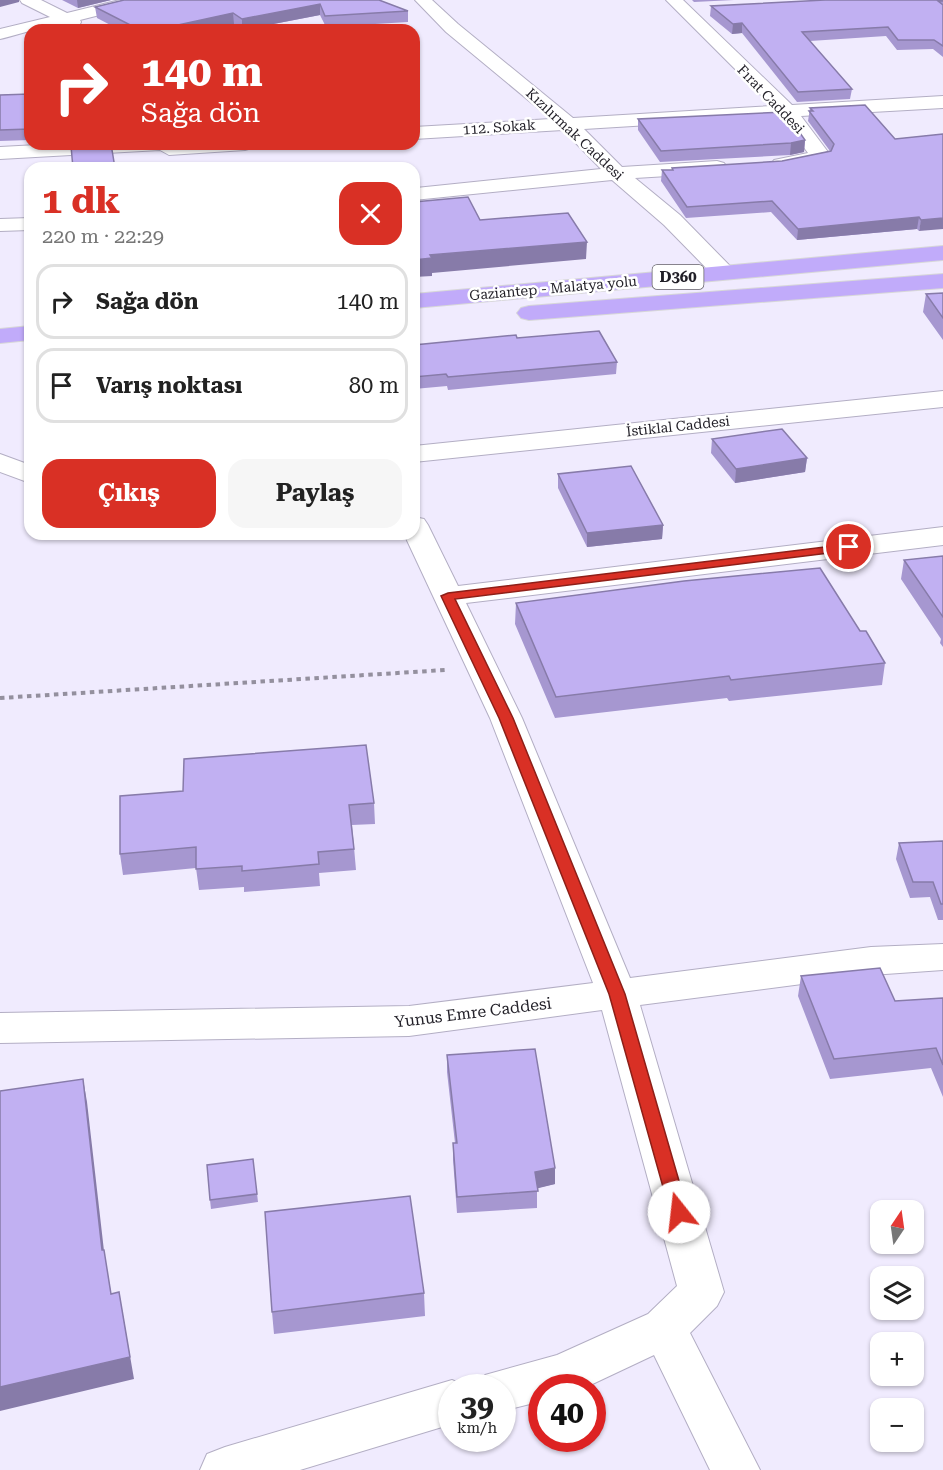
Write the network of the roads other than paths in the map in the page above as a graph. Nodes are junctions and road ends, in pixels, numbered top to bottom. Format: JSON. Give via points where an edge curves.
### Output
{"nodes":[{"id":1,"x":28,"y":0,"type":"edge"},
{"id":2,"x":141,"y":0,"type":"edge"},
{"id":3,"x":423,"y":0,"type":"edge"},
{"id":4,"x":678,"y":5,"type":"edge"},
{"id":5,"x":705,"y":9,"type":"dead end"},
{"id":6,"x":65,"y":17,"type":"junction"},
{"id":7,"x":38,"y":24,"type":"edge"},
{"id":8,"x":77,"y":24,"type":"edge"},
{"id":9,"x":24,"y":28,"type":"edge"},
{"id":10,"x":0,"y":34,"type":"edge"},
{"id":11,"x":943,"y":102,"type":"edge"},
{"id":12,"x":786,"y":111,"type":"junction"},
{"id":13,"x":567,"y":123,"type":"junction"},
{"id":14,"x":420,"y":133,"type":"edge"},
{"id":15,"x":168,"y":151,"type":"edge"},
{"id":16,"x":0,"y":153,"type":"edge"},
{"id":17,"x":767,"y":165,"type":"edge"},
{"id":18,"x":732,"y":166,"type":"edge"},
{"id":19,"x":617,"y":173,"type":"junction"},
{"id":20,"x":420,"y":194,"type":"edge"},
{"id":21,"x":24,"y":224,"type":"edge"},
{"id":22,"x":0,"y":225,"type":"edge"},
{"id":23,"x":943,"y":254,"type":"edge"},
{"id":24,"x":723,"y":273,"type":"junction"},
{"id":25,"x":943,"y":281,"type":"edge"},
{"id":26,"x":420,"y":300,"type":"edge"},
{"id":27,"x":420,"y":322,"type":"edge"},
{"id":28,"x":24,"y":334,"type":"edge"},
{"id":29,"x":0,"y":336,"type":"edge"},
{"id":30,"x":24,"y":351,"type":"edge"},
{"id":31,"x":0,"y":353,"type":"edge"},
{"id":32,"x":943,"y":399,"type":"edge"},
{"id":33,"x":420,"y":453,"type":"edge"},
{"id":34,"x":0,"y":462,"type":"edge"},
{"id":35,"x":24,"y":472,"type":"edge"},
{"id":36,"x":943,"y":536,"type":"edge"},
{"id":37,"x":420,"y":538,"type":"edge"},
{"id":38,"x":448,"y":596,"type":"junction"},
{"id":39,"x":943,"y":957,"type":"edge"},
{"id":40,"x":617,"y":994,"type":"junction"},
{"id":41,"x":0,"y":1028,"type":"edge"},
{"id":42,"x":664,"y":1328,"type":"junction"},
{"id":43,"x":516,"y":1386,"type":"edge"},
{"id":44,"x":438,"y":1406,"type":"edge"},
{"id":45,"x":225,"y":1470,"type":"edge"},
{"id":46,"x":735,"y":1470,"type":"edge"}],
"edges":[{"from":1,"to":6,"type":"street"},
{"from":2,"to":6,"type":"street"},
{"from":3,"to":13,"type":"street","name":"Kızılırmak Caddesi"},
{"from":4,"to":5,"type":"street"},
{"from":4,"to":12,"type":"street","name":"Fırat Caddesi"},
{"from":6,"to":7,"type":"street"},
{"from":6,"to":8,"type":"street"},
{"from":9,"to":10,"type":"street"},
{"from":11,"to":12,"type":"street","name":"112. Sokak"},
{"from":12,"to":13,"type":"street","name":"112. Sokak"},
{"from":12,"to":17,"type":"street","name":"Fırat Caddesi","via":[[821,156]]},
{"from":13,"to":14,"type":"street","name":"112. Sokak"},
{"from":13,"to":19,"type":"street","name":"Kızılırmak Caddesi"},
{"from":15,"to":16,"type":"street"},
{"from":18,"to":19,"type":"street"},
{"from":19,"to":20,"type":"street"},
{"from":19,"to":24,"type":"street","name":"Kızılırmak Caddesi","via":[[672,220]]},
{"from":21,"to":22,"type":"street"},
{"from":23,"to":24,"type":"highway","name":"Gaziantep - Malatya yolu","number":"D360"},
{"from":24,"to":26,"type":"highway","name":"Gaziantep - Malatya yolu","number":"D360"},
{"from":25,"to":27,"type":"highway","name":"Gaziantep - Malatya yolu","number":"D360"},
{"from":28,"to":29,"type":"highway"},
{"from":30,"to":31,"type":"highway"},
{"from":32,"to":33,"type":"street","name":"İstiklal Caddesi"},
{"from":34,"to":35,"type":"street"},
{"from":36,"to":38,"type":"street"},
{"from":37,"to":38,"type":"street"},
{"from":38,"to":40,"type":"street","via":[[506,718]]},
{"from":39,"to":40,"type":"street","name":"Yunus Emre Caddesi","via":[[871,961]]},
{"from":40,"to":41,"type":"street","name":"Yunus Emre Caddesi","via":[[409,1022]]},
{"from":40,"to":42,"type":"street","via":[[701,1293]]},
{"from":42,"to":43,"type":"street","via":[[564,1374]]},
{"from":42,"to":46,"type":"street"},
{"from":44,"to":45,"type":"street"}]}
